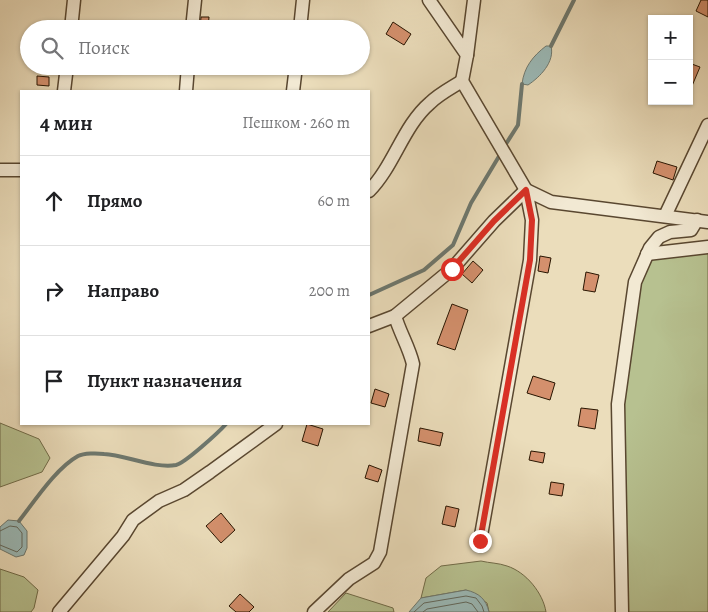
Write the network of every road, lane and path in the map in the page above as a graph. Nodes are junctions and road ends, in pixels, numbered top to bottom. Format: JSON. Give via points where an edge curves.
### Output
{"nodes":[{"id":1,"x":74,"y":0,"type":"edge"},
{"id":2,"x":194,"y":0,"type":"edge"},
{"id":3,"x":303,"y":0,"type":"edge"},
{"id":4,"x":429,"y":0,"type":"edge"},
{"id":5,"x":474,"y":0,"type":"edge"},
{"id":6,"x":72,"y":20,"type":"edge"},
{"id":7,"x":193,"y":20,"type":"edge"},
{"id":8,"x":301,"y":20,"type":"edge"},
{"id":9,"x":466,"y":55,"type":"junction"},
{"id":10,"x":66,"y":75,"type":"edge"},
{"id":11,"x":187,"y":75,"type":"edge"},
{"id":12,"x":295,"y":75,"type":"edge"},
{"id":13,"x":462,"y":81,"type":"junction"},
{"id":14,"x":64,"y":90,"type":"edge"},
{"id":15,"x":186,"y":90,"type":"edge"},
{"id":16,"x":293,"y":90,"type":"edge"},
{"id":17,"x":708,"y":125,"type":"edge"},
{"id":18,"x":0,"y":170,"type":"edge"},
{"id":19,"x":20,"y":170,"type":"edge"},
{"id":20,"x":370,"y":190,"type":"edge"},
{"id":21,"x":526,"y":190,"type":"junction"},
{"id":22,"x":665,"y":216,"type":"junction"},
{"id":23,"x":702,"y":221,"type":"edge"},
{"id":24,"x":708,"y":247,"type":"edge"},
{"id":25,"x":647,"y":254,"type":"junction"},
{"id":26,"x":395,"y":316,"type":"junction"},
{"id":27,"x":370,"y":326,"type":"edge"},
{"id":28,"x":275,"y":425,"type":"edge"},
{"id":29,"x":480,"y":541,"type":"dead end"},
{"id":30,"x":59,"y":612,"type":"edge"},
{"id":31,"x":314,"y":612,"type":"edge"},
{"id":32,"x":622,"y":612,"type":"edge"}],
"edges":[{"from":1,"to":6,"type":"street"},
{"from":2,"to":7,"type":"street"},
{"from":3,"to":8,"type":"street"},
{"from":4,"to":9,"type":"street"},
{"from":5,"to":9,"type":"street"},
{"from":9,"to":13,"type":"street"},
{"from":10,"to":14,"type":"street"},
{"from":11,"to":15,"type":"street"},
{"from":12,"to":16,"type":"street"},
{"from":13,"to":20,"type":"street","via":[[429,103]]},
{"from":13,"to":21,"type":"street"},
{"from":17,"to":22,"type":"street"},
{"from":18,"to":19,"type":"street"},
{"from":21,"to":22,"type":"street","via":[[551,202]]},
{"from":21,"to":26,"type":"street","via":[[452,269]]},
{"from":21,"to":29,"type":"street","via":[[532,220],[530,260]]},
{"from":22,"to":23,"type":"street"},
{"from":23,"to":25,"type":"street","via":[[691,230],[670,232],[659,237]]},
{"from":24,"to":25,"type":"street"},
{"from":25,"to":32,"type":"street","via":[[636,282],[618,404]]},
{"from":26,"to":27,"type":"street"},
{"from":26,"to":31,"type":"street","via":[[413,364],[380,552],[374,563],[349,579]]},
{"from":28,"to":30,"type":"street","via":[[184,490],[159,501],[133,520]]}]}
